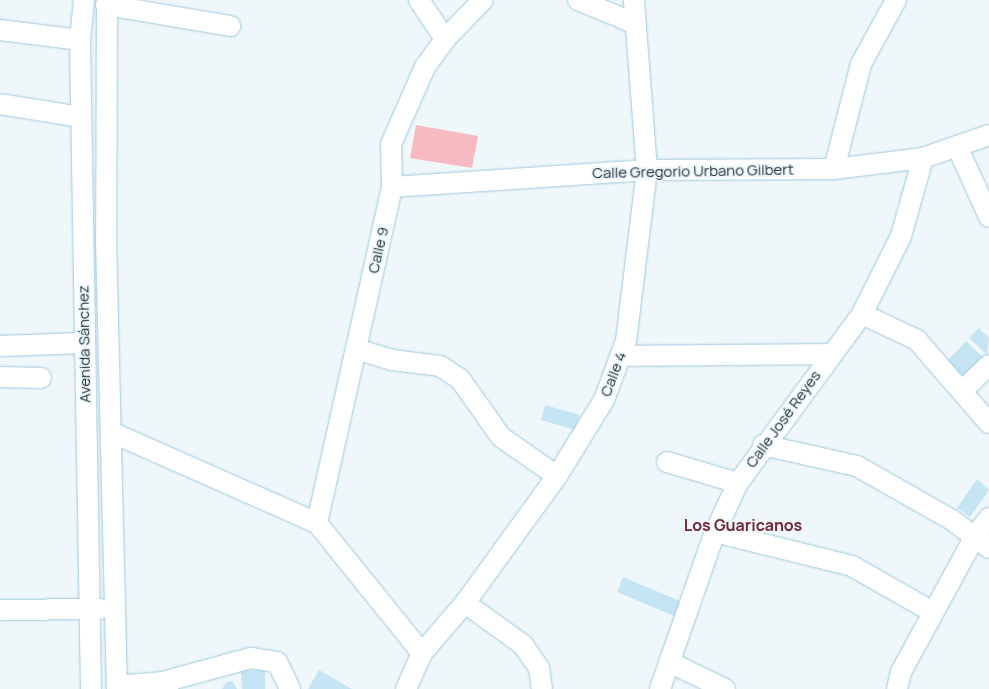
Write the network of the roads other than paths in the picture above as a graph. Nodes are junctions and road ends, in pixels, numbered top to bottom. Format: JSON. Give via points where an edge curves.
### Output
{"nodes":[{"id":1,"x":84,"y":0,"type":"edge"},
{"id":2,"x":419,"y":0,"type":"edge"},
{"id":3,"x":483,"y":0,"type":"edge"},
{"id":4,"x":578,"y":0,"type":"edge"},
{"id":5,"x":634,"y":0,"type":"edge"},
{"id":6,"x":896,"y":0,"type":"edge"},
{"id":7,"x":107,"y":2,"type":"edge"},
{"id":8,"x":634,"y":23,"type":"junction"},
{"id":9,"x":230,"y":26,"type":"dead end"},
{"id":10,"x":0,"y":30,"type":"edge"},
{"id":11,"x":445,"y":39,"type":"junction"},
{"id":12,"x":80,"y":40,"type":"junction"},
{"id":13,"x":0,"y":104,"type":"edge"},
{"id":14,"x":81,"y":117,"type":"junction"},
{"id":15,"x":989,"y":135,"type":"edge"},
{"id":16,"x":957,"y":146,"type":"junction"},
{"id":17,"x":923,"y":158,"type":"junction"},
{"id":18,"x":834,"y":169,"type":"junction"},
{"id":19,"x":647,"y":170,"type":"junction"},
{"id":20,"x":392,"y":187,"type":"junction"},
{"id":21,"x":989,"y":217,"type":"edge"},
{"id":22,"x":862,"y":314,"type":"junction"},
{"id":23,"x":84,"y":343,"type":"junction"},
{"id":24,"x":0,"y":346,"type":"edge"},
{"id":25,"x":356,"y":349,"type":"junction"},
{"id":26,"x":830,"y":354,"type":"junction"},
{"id":27,"x":620,"y":356,"type":"junction"},
{"id":28,"x":989,"y":365,"type":"edge"},
{"id":29,"x":0,"y":377,"type":"edge"},
{"id":30,"x":42,"y":378,"type":"dead end"},
{"id":31,"x":962,"y":392,"type":"junction"},
{"id":32,"x":989,"y":423,"type":"edge"},
{"id":33,"x":113,"y":433,"type":"junction"},
{"id":34,"x":763,"y":445,"type":"junction"},
{"id":35,"x":666,"y":462,"type":"dead end"},
{"id":36,"x":557,"y":476,"type":"junction"},
{"id":37,"x":738,"y":483,"type":"junction"},
{"id":38,"x":989,"y":518,"type":"edge"},
{"id":39,"x":317,"y":523,"type":"junction"},
{"id":40,"x":715,"y":532,"type":"junction"},
{"id":41,"x":982,"y":542,"type":"edge"},
{"id":42,"x":465,"y":603,"type":"junction"},
{"id":43,"x":88,"y":609,"type":"junction"},
{"id":44,"x":115,"y":609,"type":"junction"},
{"id":45,"x":0,"y":610,"type":"edge"},
{"id":46,"x":933,"y":612,"type":"junction"},
{"id":47,"x":422,"y":653,"type":"junction"},
{"id":48,"x":669,"y":662,"type":"junction"},
{"id":49,"x":166,"y":686,"type":"edge"},
{"id":50,"x":117,"y":687,"type":"edge"},
{"id":51,"x":91,"y":689,"type":"edge"},
{"id":52,"x":290,"y":689,"type":"edge"},
{"id":53,"x":406,"y":689,"type":"edge"},
{"id":54,"x":542,"y":689,"type":"edge"},
{"id":55,"x":660,"y":689,"type":"edge"},
{"id":56,"x":725,"y":689,"type":"edge"},
{"id":57,"x":897,"y":689,"type":"edge"}],
"edges":[{"from":1,"to":12,"type":"street","name":"Avenida Sánchez"},
{"from":2,"to":11,"type":"street"},
{"from":3,"to":11,"type":"street","name":"Calle 9"},
{"from":4,"to":8,"type":"street"},
{"from":5,"to":8,"type":"street","name":"Calle 4"},
{"from":6,"to":18,"type":"street","via":[[861,64]]},
{"from":7,"to":9,"type":"street"},
{"from":7,"to":33,"type":"street","name":"Avenida Sánchez","via":[[106,240]]},
{"from":8,"to":19,"type":"street","name":"Calle 4"},
{"from":10,"to":12,"type":"street"},
{"from":11,"to":20,"type":"street","name":"Calle 9","via":[[426,67],[391,144]]},
{"from":12,"to":14,"type":"street","name":"Avenida Sánchez"},
{"from":13,"to":14,"type":"street"},
{"from":14,"to":23,"type":"street","name":"Avenida Sánchez"},
{"from":15,"to":16,"type":"street","name":"Calle Gregorio Urbano Gilbert"},
{"from":16,"to":17,"type":"street","name":"Calle Gregorio Urbano Gilbert"},
{"from":16,"to":21,"type":"street"},
{"from":17,"to":18,"type":"street","name":"Calle Gregorio Urbano Gilbert"},
{"from":17,"to":22,"type":"street","name":"Calle José Reyes","via":[[902,236]]},
{"from":18,"to":19,"type":"street","name":"Calle Gregorio Urbano Gilbert"},
{"from":19,"to":20,"type":"street","name":"Calle Gregorio Urbano Gilbert"},
{"from":19,"to":27,"type":"street","name":"Calle 4","via":[[636,275],[626,341]]},
{"from":20,"to":25,"type":"street","name":"Calle 9"},
{"from":22,"to":26,"type":"street","name":"Calle José Reyes"},
{"from":22,"to":31,"type":"street","via":[[917,340]]},
{"from":23,"to":24,"type":"street"},
{"from":23,"to":43,"type":"street","name":"Avenida Sánchez"},
{"from":25,"to":36,"type":"street","via":[[392,360],[440,366],[460,379],[501,437]]},
{"from":25,"to":39,"type":"street","name":"Calle 9"},
{"from":26,"to":27,"type":"street"},
{"from":26,"to":34,"type":"street","name":"Calle José Reyes"},
{"from":27,"to":36,"type":"street","name":"Calle 4","via":[[604,400]]},
{"from":28,"to":31,"type":"street"},
{"from":29,"to":30,"type":"street"},
{"from":31,"to":32,"type":"street"},
{"from":33,"to":39,"type":"street"},
{"from":33,"to":44,"type":"street","name":"Avenida Sánchez"},
{"from":34,"to":37,"type":"street","name":"Calle José Reyes"},
{"from":34,"to":41,"type":"street","via":[[857,466]]},
{"from":35,"to":37,"type":"street"},
{"from":36,"to":42,"type":"street","name":"Calle 4"},
{"from":37,"to":40,"type":"street","name":"Calle José Reyes"},
{"from":38,"to":41,"type":"street"},
{"from":39,"to":47,"type":"street"},
{"from":40,"to":46,"type":"street","via":[[852,566]]},
{"from":40,"to":48,"type":"street","name":"Calle José Reyes"},
{"from":41,"to":46,"type":"street"},
{"from":42,"to":47,"type":"street","name":"Calle 4"},
{"from":42,"to":54,"type":"street","via":[[523,645],[539,668]]},
{"from":43,"to":44,"type":"street"},
{"from":43,"to":45,"type":"street"},
{"from":43,"to":51,"type":"street","name":"Avenida Sánchez"},
{"from":44,"to":50,"type":"street","name":"Avenida Sánchez"},
{"from":46,"to":57,"type":"street","via":[[901,672]]},
{"from":47,"to":53,"type":"street","name":"Calle 4"},
{"from":48,"to":55,"type":"street","name":"Calle José Reyes"},
{"from":48,"to":56,"type":"street"},
{"from":49,"to":50,"type":"street"},
{"from":49,"to":52,"type":"street","via":[[251,658],[276,662]]}]}
